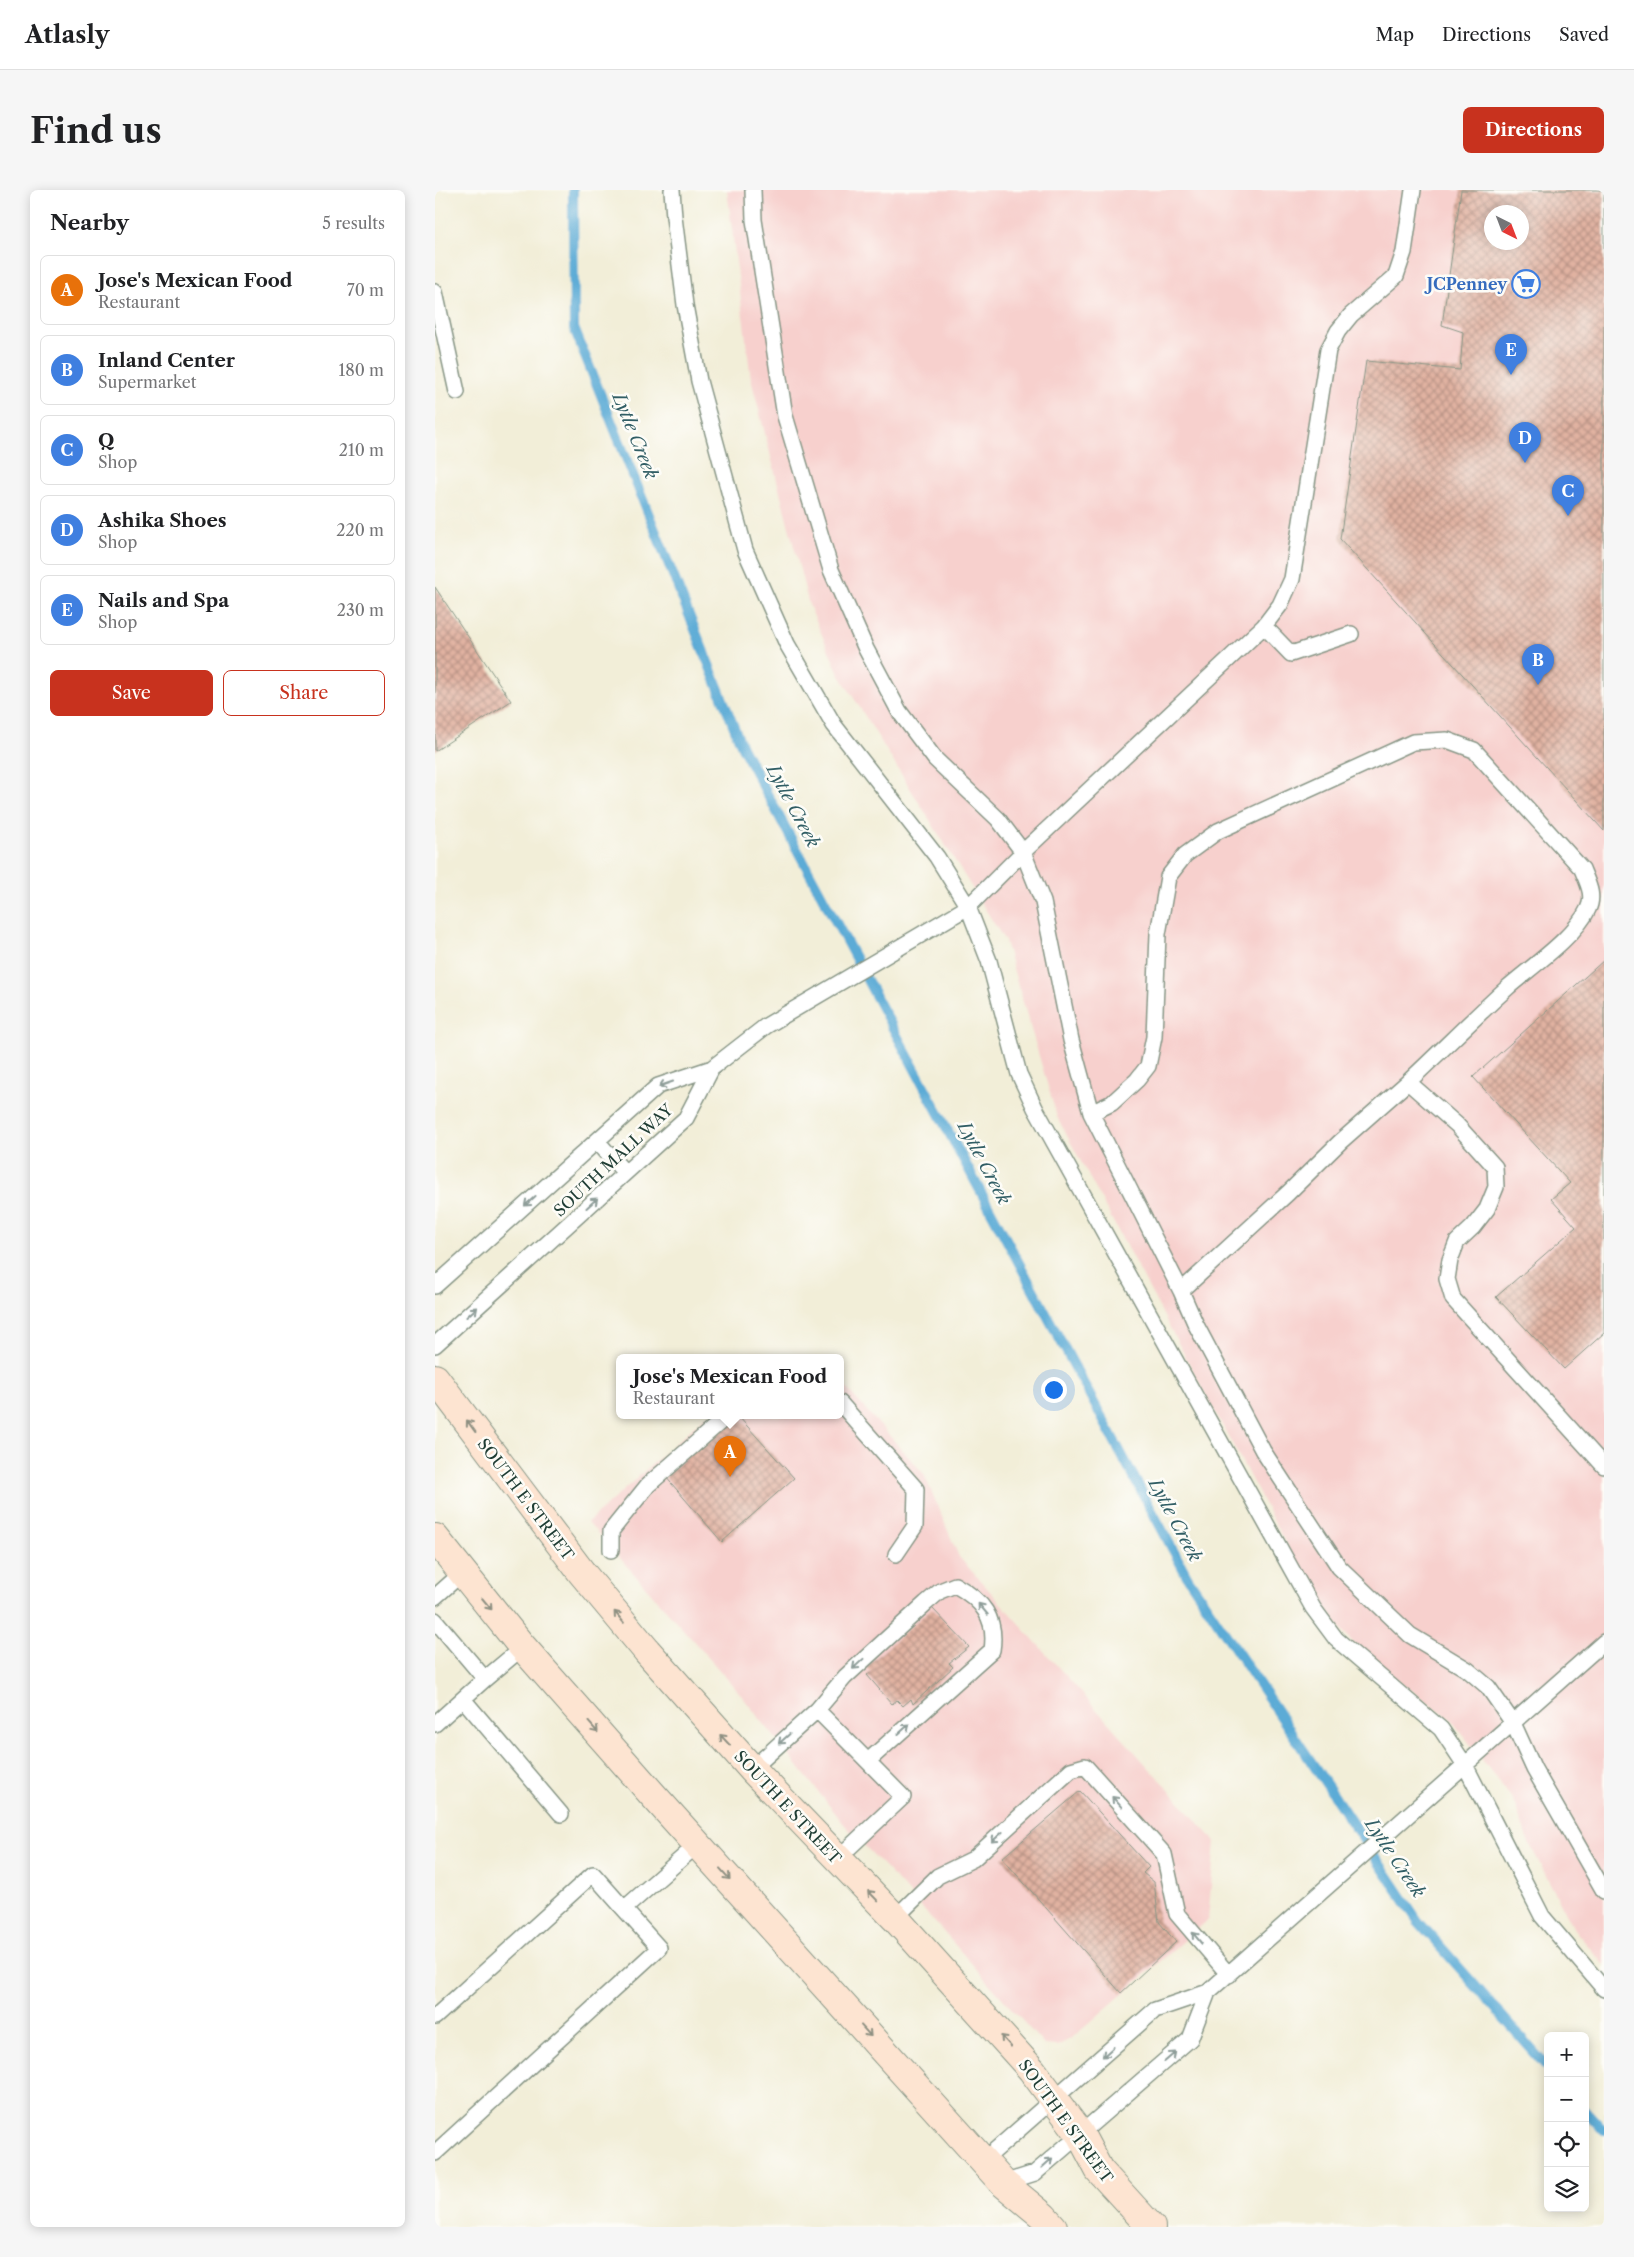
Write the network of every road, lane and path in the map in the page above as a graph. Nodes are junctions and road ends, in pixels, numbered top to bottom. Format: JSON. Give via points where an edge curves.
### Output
{"nodes":[{"id":1,"x":673,"y":190,"type":"edge"},
{"id":2,"x":753,"y":190,"type":"edge"},
{"id":3,"x":1413,"y":190,"type":"edge"},
{"id":4,"x":435,"y":292,"type":"edge"},
{"id":5,"x":457,"y":392,"type":"dead end"},
{"id":6,"x":1264,"y":626,"type":"junction"},
{"id":7,"x":1351,"y":634,"type":"dead end"},
{"id":8,"x":1023,"y":852,"type":"junction"},
{"id":9,"x":968,"y":907,"type":"junction"},
{"id":10,"x":712,"y":1068,"type":"junction"},
{"id":11,"x":1408,"y":1082,"type":"junction"},
{"id":12,"x":1091,"y":1113,"type":"junction"},
{"id":13,"x":597,"y":1141,"type":"junction"},
{"id":14,"x":625,"y":1173,"type":"junction"},
{"id":15,"x":435,"y":1286,"type":"edge"},
{"id":16,"x":1181,"y":1291,"type":"junction"},
{"id":17,"x":435,"y":1345,"type":"edge"},
{"id":18,"x":435,"y":1378,"type":"edge"},
{"id":19,"x":844,"y":1407,"type":"edge"},
{"id":20,"x":724,"y":1419,"type":"edge"},
{"id":21,"x":1604,"y":1466,"type":"edge"},
{"id":22,"x":435,"y":1538,"type":"edge"},
{"id":23,"x":611,"y":1550,"type":"dead end"},
{"id":24,"x":896,"y":1554,"type":"dead end"},
{"id":25,"x":462,"y":1573,"type":"junction"},
{"id":26,"x":435,"y":1597,"type":"edge"},
{"id":27,"x":435,"y":1620,"type":"edge"},
{"id":28,"x":1604,"y":1642,"type":"edge"},
{"id":29,"x":523,"y":1647,"type":"junction"},
{"id":30,"x":485,"y":1679,"type":"junction"},
{"id":31,"x":463,"y":1699,"type":"junction"},
{"id":32,"x":817,"y":1710,"type":"junction"},
{"id":33,"x":1513,"y":1723,"type":"junction"},
{"id":34,"x":435,"y":1724,"type":"edge"},
{"id":35,"x":868,"y":1761,"type":"junction"},
{"id":36,"x":1465,"y":1765,"type":"junction"},
{"id":37,"x":751,"y":1769,"type":"junction"},
{"id":38,"x":561,"y":1814,"type":"dead end"},
{"id":39,"x":698,"y":1844,"type":"junction"},
{"id":40,"x":837,"y":1859,"type":"junction"},
{"id":41,"x":1604,"y":1891,"type":"edge"},
{"id":42,"x":624,"y":1908,"type":"junction"},
{"id":43,"x":895,"y":1918,"type":"junction"},
{"id":44,"x":1229,"y":1975,"type":"junction"},
{"id":45,"x":1604,"y":1989,"type":"edge"},
{"id":46,"x":1208,"y":1992,"type":"junction"},
{"id":47,"x":435,"y":2018,"type":"edge"},
{"id":48,"x":1054,"y":2099,"type":"junction"},
{"id":49,"x":1080,"y":2134,"type":"junction"},
{"id":50,"x":435,"y":2153,"type":"edge"},
{"id":51,"x":984,"y":2160,"type":"junction"},
{"id":52,"x":1003,"y":2183,"type":"junction"},
{"id":53,"x":1053,"y":2227,"type":"edge"},
{"id":54,"x":1151,"y":2227,"type":"edge"}],
"edges":[{"from":1,"to":9,"type":"lane","via":[[685,305],[699,381],[745,550],[787,644],[834,725],[937,857]]},
{"from":2,"to":8,"type":"lane","via":[[754,220],[785,416],[831,570],[866,649],[899,711],[935,759],[998,819]]},
{"from":3,"to":6,"type":"lane","via":[[1404,252],[1396,276],[1351,316],[1328,350],[1291,579],[1280,605]]},
{"from":4,"to":5,"type":"lane"},
{"from":6,"to":7,"type":"lane","via":[[1291,654]]},
{"from":6,"to":8,"type":"lane"},
{"from":8,"to":9,"type":"lane"},
{"from":8,"to":12,"type":"lane","via":[[1043,902],[1071,1040]]},
{"from":9,"to":10,"type":"lane","via":[[766,1026]]},
{"from":9,"to":36,"type":"lane","via":[[989,961],[1019,1074],[1035,1108],[1313,1608],[1336,1640],[1441,1729]]},
{"from":10,"to":13,"type":"lane","name":"SOUTH MALL WAY","one_way":true,"via":[[658,1086]]},
{"from":10,"to":14,"type":"lane","name":"SOUTH MALL WAY","via":[[686,1118]]},
{"from":11,"to":12,"type":"lane","via":[[1560,943],[1589,907],[1591,890],[1582,870],[1474,750],[1447,740],[1413,742],[1390,751],[1218,831],[1185,854],[1167,877],[1158,934],[1154,1037],[1147,1066],[1112,1103]]},
{"from":11,"to":16,"type":"lane"},
{"from":11,"to":21,"type":"lane","via":[[1457,1125],[1495,1168],[1496,1187],[1487,1209],[1457,1242],[1450,1260],[1447,1279],[1453,1300]]},
{"from":12,"to":16,"type":"lane"},
{"from":13,"to":14,"type":"lane"},
{"from":13,"to":15,"type":"lane","name":"SOUTH MALL WAY","one_way":true},
{"from":17,"to":14,"type":"lane","name":"SOUTH MALL WAY","one_way":true},
{"from":16,"to":33,"type":"lane","via":[[1263,1451],[1339,1567],[1410,1635],[1468,1670],[1488,1687]]},
{"from":37,"to":18,"type":"main road","name":"SOUTH E STREET","one_way":true,"via":[[582,1573]]},
{"from":19,"to":24,"type":"lane","via":[[916,1489],[915,1526]]},
{"from":20,"to":23,"type":"lane","via":[[648,1485],[611,1531]]},
{"from":22,"to":25,"type":"main road"},
{"from":25,"to":26,"type":"lane"},
{"from":25,"to":29,"type":"main road","one_way":true},
{"from":27,"to":30,"type":"lane"},
{"from":28,"to":33,"type":"lane"},
{"from":29,"to":30,"type":"lane"},
{"from":29,"to":39,"type":"main road","one_way":true},
{"from":30,"to":31,"type":"lane"},
{"from":31,"to":34,"type":"lane"},
{"from":31,"to":38,"type":"lane"},
{"from":32,"to":35,"type":"lane"},
{"from":35,"to":32,"type":"lane","one_way":true,"via":[[992,1650],[991,1618],[969,1593],[955,1585],[940,1592],[845,1677]]},
{"from":32,"to":37,"type":"lane","one_way":true},
{"from":33,"to":36,"type":"lane"},
{"from":33,"to":41,"type":"lane","via":[[1534,1768]]},
{"from":35,"to":40,"type":"lane","via":[[903,1798]]},
{"from":36,"to":44,"type":"lane"},
{"from":36,"to":45,"type":"lane","via":[[1542,1916]]},
{"from":37,"to":40,"type":"main road","name":"SOUTH E STREET"},
{"from":39,"to":42,"type":"lane"},
{"from":39,"to":51,"type":"main road","one_way":true},
{"from":43,"to":40,"type":"main road","name":"SOUTH E STREET","one_way":true},
{"from":42,"to":47,"type":"lane","via":[[593,1874]]},
{"from":42,"to":50,"type":"lane","via":[[659,1948]]},
{"from":44,"to":43,"type":"lane","one_way":true,"via":[[1177,1914],[1164,1854],[1085,1766],[1071,1770],[973,1859],[938,1876]]},
{"from":48,"to":43,"type":"main road","name":"SOUTH E STREET","one_way":true,"via":[[1032,2070]]},
{"from":44,"to":46,"type":"lane"},
{"from":46,"to":48,"type":"lane","one_way":true,"via":[[1155,2010]]},
{"from":49,"to":46,"type":"lane","one_way":true,"via":[[1190,2039]]},
{"from":48,"to":49,"type":"main road","name":"SOUTH E STREET"},
{"from":48,"to":51,"type":"lane"},
{"from":52,"to":49,"type":"lane","one_way":true,"via":[[1035,2173]]},
{"from":49,"to":54,"type":"main road","name":"SOUTH E STREET","via":[[1099,2170]]},
{"from":51,"to":52,"type":"main road"},
{"from":52,"to":53,"type":"main road"}]}
